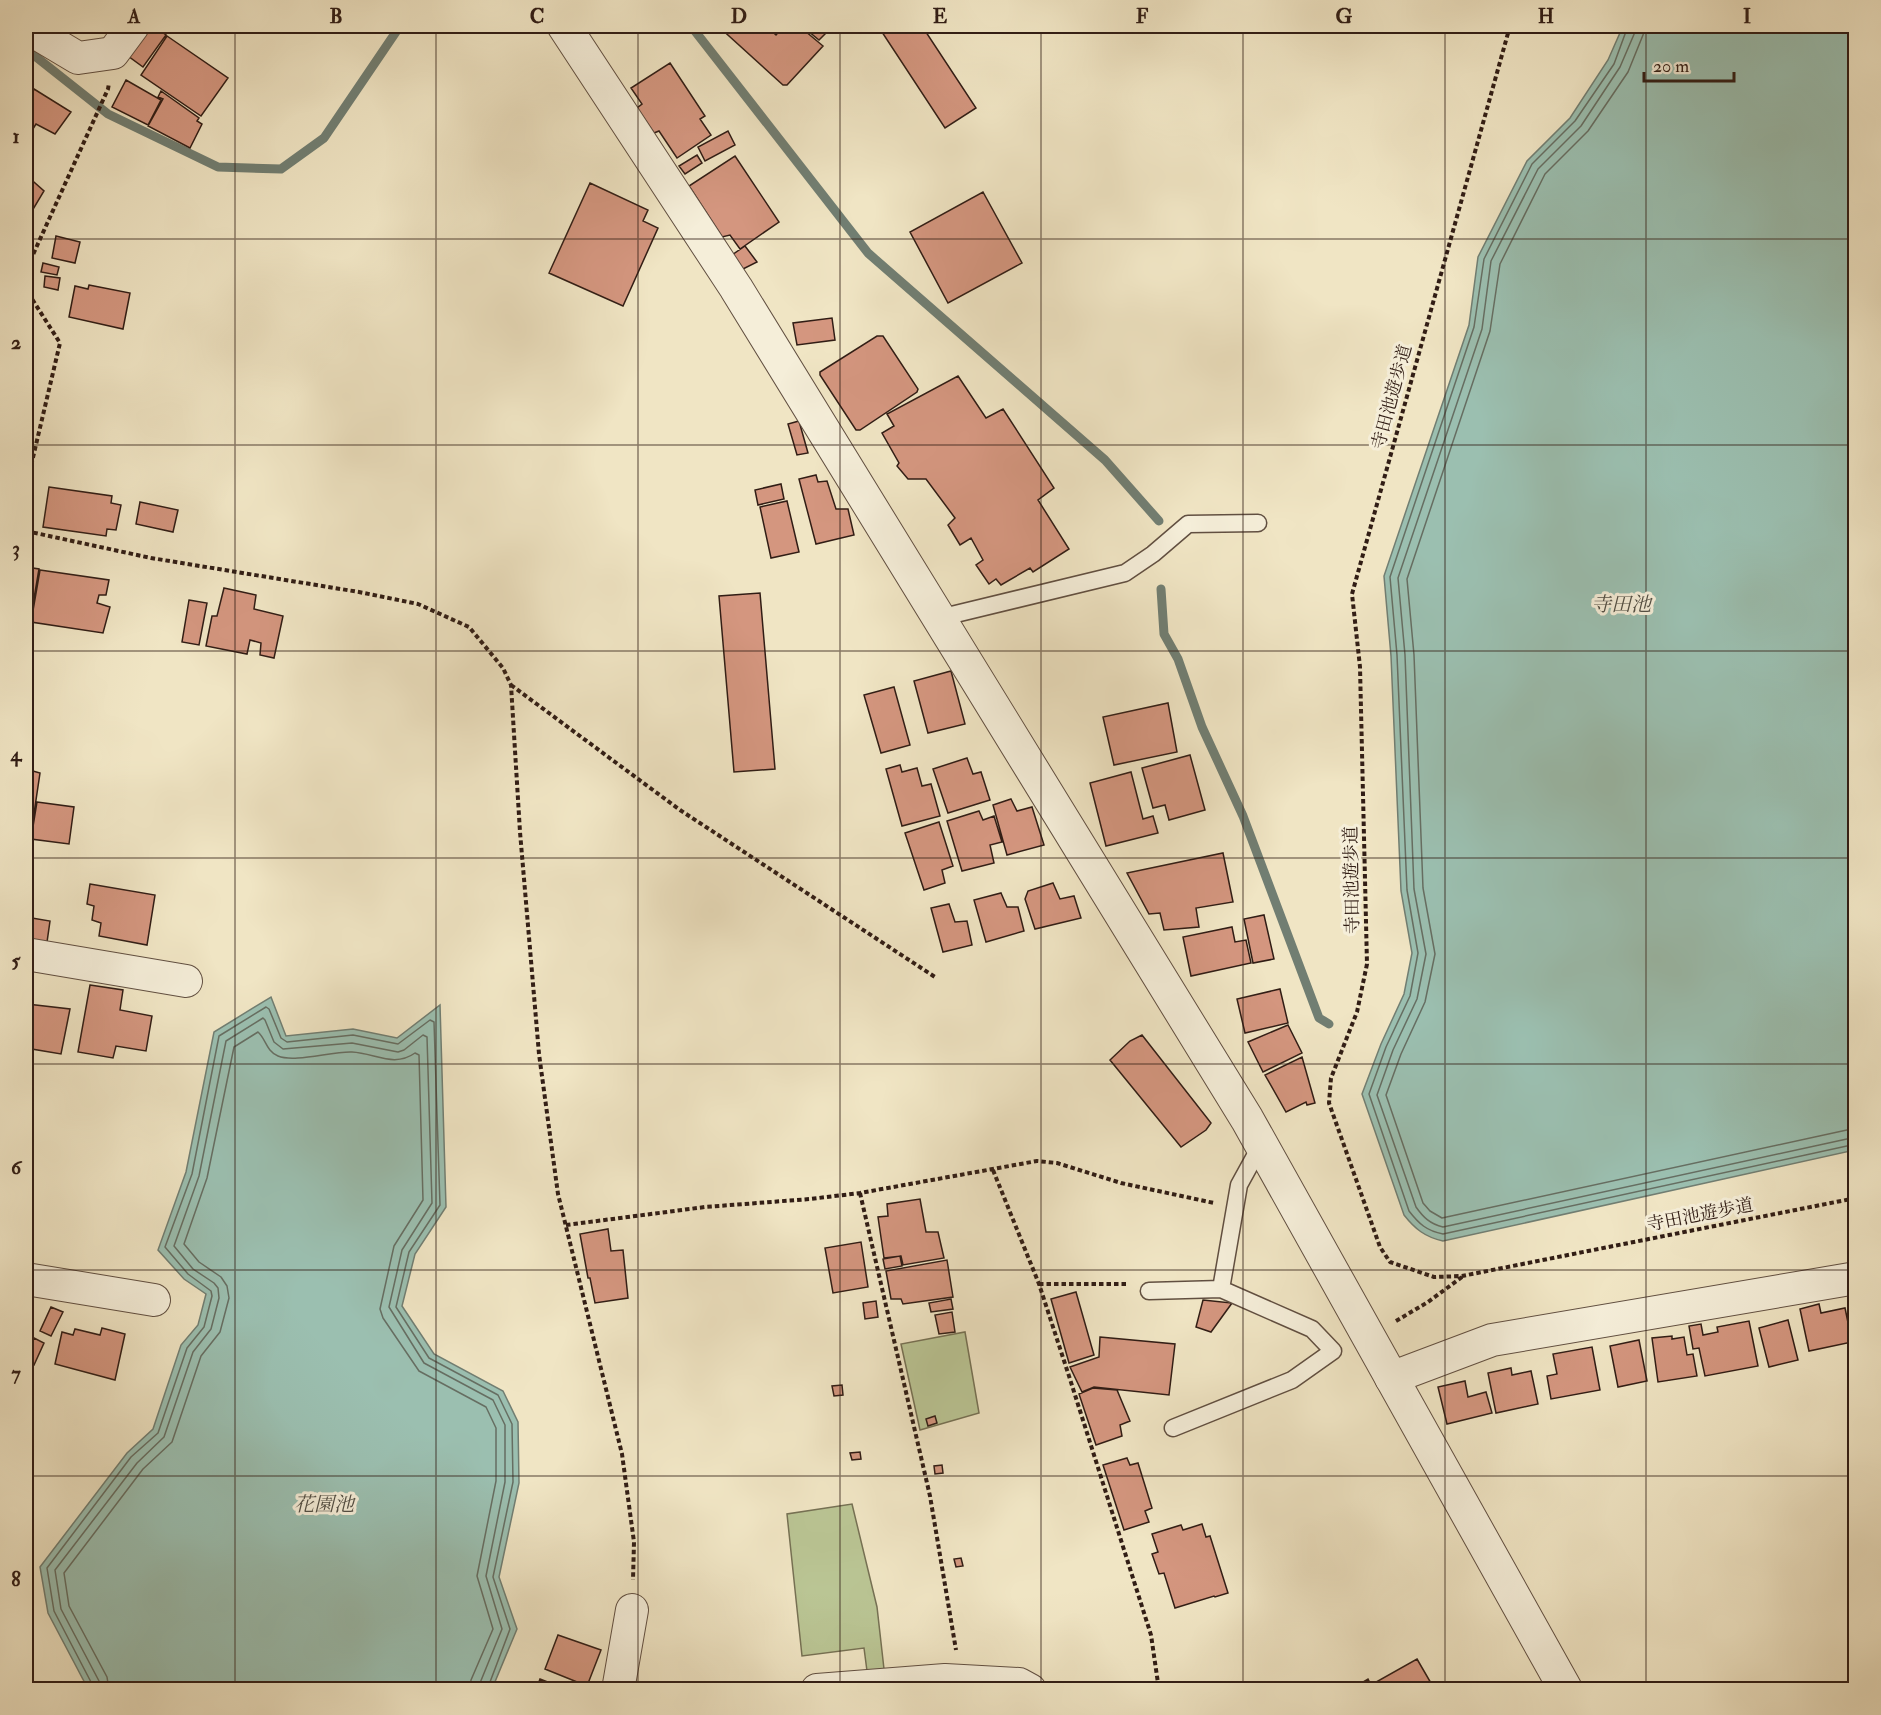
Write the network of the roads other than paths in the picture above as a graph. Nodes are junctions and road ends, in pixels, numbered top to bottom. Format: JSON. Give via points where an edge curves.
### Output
{"nodes":[{"id":1,"x":133,"y":26,"type":"edge"},
{"id":2,"x":564,"y":26,"type":"edge"},
{"id":3,"x":26,"y":27,"type":"edge"},
{"id":4,"x":1258,"y":523,"type":"dead end"},
{"id":5,"x":939,"y":618,"type":"junction"},
{"id":6,"x":26,"y":954,"type":"edge"},
{"id":7,"x":186,"y":981,"type":"dead end"},
{"id":8,"x":1261,"y":1145,"type":"junction"},
{"id":9,"x":1856,"y":1278,"type":"edge"},
{"id":10,"x":26,"y":1279,"type":"edge"},
{"id":11,"x":1221,"y":1288,"type":"junction"},
{"id":12,"x":1149,"y":1291,"type":"road end"},
{"id":13,"x":154,"y":1300,"type":"dead end"},
{"id":14,"x":1390,"y":1377,"type":"junction"},
{"id":15,"x":1173,"y":1428,"type":"dead end"},
{"id":16,"x":632,"y":1610,"type":"road end"},
{"id":17,"x":618,"y":1689,"type":"edge"},
{"id":18,"x":817,"y":1689,"type":"edge"},
{"id":19,"x":1030,"y":1689,"type":"edge"},
{"id":20,"x":1566,"y":1689,"type":"edge"}],
"edges":[{"from":1,"to":3,"type":"street","via":[[113,53],[78,58]]},
{"from":2,"to":5,"type":"street","via":[[736,288]]},
{"from":4,"to":5,"type":"lane","via":[[1188,524],[1125,573]]},
{"from":5,"to":8,"type":"street"},
{"from":6,"to":7,"type":"street"},
{"from":8,"to":11,"type":"lane","via":[[1239,1185]]},
{"from":8,"to":14,"type":"street"},
{"from":9,"to":14,"type":"street","via":[[1492,1340]]},
{"from":10,"to":13,"type":"street"},
{"from":11,"to":12,"type":"lane"},
{"from":11,"to":15,"type":"lane","via":[[1312,1329],[1333,1351],[1292,1380]]},
{"from":14,"to":20,"type":"street"},
{"from":16,"to":17,"type":"street"},
{"from":18,"to":19,"type":"street","via":[[945,1680],[1019,1684]]}]}
